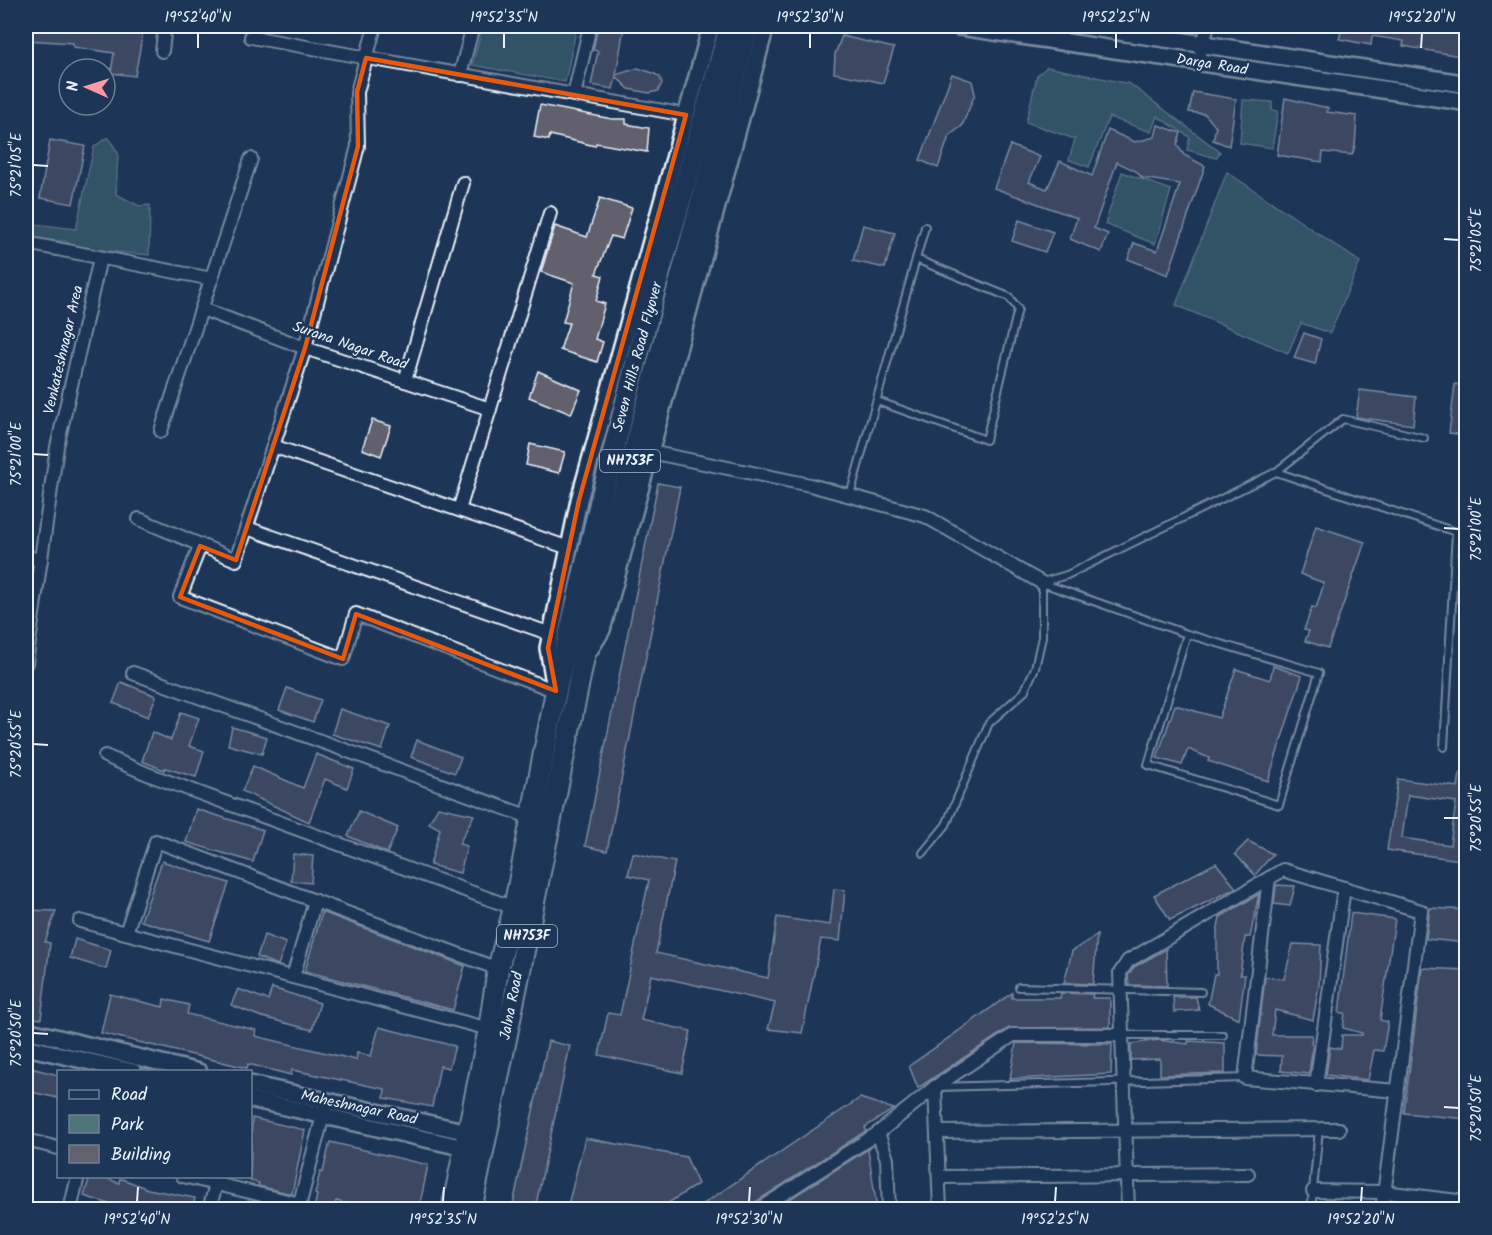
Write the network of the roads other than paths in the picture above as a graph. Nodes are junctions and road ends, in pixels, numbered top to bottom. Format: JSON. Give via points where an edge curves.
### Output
{"nodes":[{"id":1,"x":165,"y":26,"type":"edge"},
{"id":2,"x":255,"y":26,"type":"edge"},
{"id":3,"x":375,"y":26,"type":"edge"},
{"id":4,"x":473,"y":26,"type":"edge"},
{"id":5,"x":590,"y":26,"type":"edge"},
{"id":6,"x":711,"y":26,"type":"edge"},
{"id":7,"x":730,"y":26,"type":"edge"},
{"id":8,"x":748,"y":26,"type":"edge"},
{"id":9,"x":766,"y":26,"type":"edge"},
{"id":10,"x":957,"y":26,"type":"edge"},
{"id":11,"x":1082,"y":26,"type":"edge"},
{"id":12,"x":1208,"y":26,"type":"edge"},
{"id":13,"x":1108,"y":27,"type":"edge"},
{"id":14,"x":1203,"y":43,"type":"junction"},
{"id":15,"x":162,"y":51,"type":"dead end"},
{"id":16,"x":366,"y":58,"type":"junction"},
{"id":17,"x":1197,"y":63,"type":"junction"},
{"id":18,"x":460,"y":75,"type":"junction"},
{"id":19,"x":1467,"y":84,"type":"edge"},
{"id":20,"x":574,"y":95,"type":"junction"},
{"id":21,"x":1467,"y":102,"type":"edge"},
{"id":22,"x":686,"y":115,"type":"junction"},
{"id":23,"x":251,"y":159,"type":"dead end"},
{"id":24,"x":463,"y":183,"type":"dead end"},
{"id":25,"x":550,"y":213,"type":"dead end"},
{"id":26,"x":925,"y":227,"type":"dead end"},
{"id":27,"x":26,"y":243,"type":"edge"},
{"id":28,"x":100,"y":258,"type":"junction"},
{"id":29,"x":916,"y":259,"type":"junction"},
{"id":30,"x":212,"y":279,"type":"junction"},
{"id":31,"x":202,"y":309,"type":"junction"},
{"id":32,"x":305,"y":348,"type":"junction"},
{"id":33,"x":405,"y":381,"type":"junction"},
{"id":34,"x":877,"y":401,"type":"junction"},
{"id":35,"x":490,"y":409,"type":"junction"},
{"id":36,"x":161,"y":431,"type":"dead end"},
{"id":37,"x":1424,"y":438,"type":"dead end"},
{"id":38,"x":273,"y":446,"type":"junction"},
{"id":39,"x":650,"y":452,"type":"junction"},
{"id":40,"x":1276,"y":472,"type":"junction"},
{"id":41,"x":850,"y":495,"type":"junction"},
{"id":42,"x":459,"y":510,"type":"junction"},
{"id":43,"x":139,"y":519,"type":"dead end"},
{"id":44,"x":247,"y":528,"type":"junction"},
{"id":45,"x":200,"y":546,"type":"junction"},
{"id":46,"x":569,"y":548,"type":"junction"},
{"id":47,"x":26,"y":557,"type":"edge"},
{"id":48,"x":41,"y":560,"type":"junction"},
{"id":49,"x":1042,"y":583,"type":"junction"},
{"id":50,"x":551,"y":634,"type":"junction"},
{"id":51,"x":1187,"y":634,"type":"junction"},
{"id":52,"x":582,"y":662,"type":"junction"},
{"id":53,"x":26,"y":663,"type":"edge"},
{"id":54,"x":133,"y":673,"type":"dead end"},
{"id":55,"x":556,"y":691,"type":"junction"},
{"id":56,"x":1444,"y":747,"type":"dead end"},
{"id":57,"x":105,"y":756,"type":"dead end"},
{"id":58,"x":532,"y":818,"type":"junction"},
{"id":59,"x":923,"y":853,"type":"dead end"},
{"id":60,"x":1269,"y":878,"type":"junction"},
{"id":61,"x":1344,"y":888,"type":"junction"},
{"id":62,"x":315,"y":901,"type":"junction"},
{"id":63,"x":514,"y":908,"type":"junction"},
{"id":64,"x":81,"y":921,"type":"dead end"},
{"id":65,"x":126,"y":933,"type":"junction"},
{"id":66,"x":498,"y":969,"type":"junction"},
{"id":67,"x":292,"y":977,"type":"junction"},
{"id":68,"x":1019,"y":987,"type":"dead end"},
{"id":69,"x":1120,"y":990,"type":"junction"},
{"id":70,"x":1201,"y":992,"type":"dead end"},
{"id":71,"x":489,"y":1029,"type":"junction"},
{"id":72,"x":26,"y":1030,"type":"edge"},
{"id":73,"x":1122,"y":1035,"type":"junction"},
{"id":74,"x":1223,"y":1035,"type":"dead end"},
{"id":75,"x":26,"y":1047,"type":"edge"},
{"id":76,"x":130,"y":1070,"type":"edge"},
{"id":77,"x":195,"y":1070,"type":"edge"},
{"id":78,"x":1245,"y":1078,"type":"junction"},
{"id":79,"x":1123,"y":1081,"type":"junction"},
{"id":80,"x":252,"y":1085,"type":"edge"},
{"id":81,"x":1316,"y":1085,"type":"junction"},
{"id":82,"x":935,"y":1087,"type":"junction"},
{"id":83,"x":1397,"y":1091,"type":"junction"},
{"id":84,"x":252,"y":1099,"type":"edge"},
{"id":85,"x":325,"y":1108,"type":"junction"},
{"id":86,"x":1125,"y":1128,"type":"junction"},
{"id":87,"x":1319,"y":1129,"type":"junction"},
{"id":88,"x":1339,"y":1129,"type":"dead end"},
{"id":89,"x":937,"y":1132,"type":"junction"},
{"id":90,"x":878,"y":1133,"type":"junction"},
{"id":91,"x":26,"y":1140,"type":"edge"},
{"id":92,"x":467,"y":1140,"type":"junction"},
{"id":93,"x":57,"y":1148,"type":"edge"},
{"id":94,"x":1248,"y":1174,"type":"dead end"},
{"id":95,"x":1127,"y":1176,"type":"junction"},
{"id":96,"x":939,"y":1177,"type":"junction"},
{"id":97,"x":78,"y":1178,"type":"edge"},
{"id":98,"x":191,"y":1178,"type":"edge"},
{"id":99,"x":216,"y":1184,"type":"junction"},
{"id":100,"x":1313,"y":1191,"type":"junction"},
{"id":101,"x":1384,"y":1192,"type":"junction"},
{"id":102,"x":1467,"y":1202,"type":"edge"},
{"id":103,"x":299,"y":1206,"type":"edge"},
{"id":104,"x":70,"y":1209,"type":"edge"},
{"id":105,"x":209,"y":1209,"type":"edge"},
{"id":106,"x":452,"y":1209,"type":"edge"},
{"id":107,"x":471,"y":1209,"type":"edge"},
{"id":108,"x":758,"y":1209,"type":"edge"},
{"id":109,"x":889,"y":1209,"type":"edge"},
{"id":110,"x":940,"y":1209,"type":"edge"},
{"id":111,"x":1128,"y":1209,"type":"edge"},
{"id":112,"x":1311,"y":1209,"type":"edge"},
{"id":113,"x":1382,"y":1209,"type":"edge"}],
"edges":[{"from":1,"to":15,"type":"street"},
{"from":2,"to":16,"type":"street","via":[[251,37]]},
{"from":3,"to":16,"type":"street"},
{"from":4,"to":18,"type":"street"},
{"from":5,"to":20,"type":"street"},
{"from":6,"to":22,"type":"street"},
{"from":7,"to":55,"type":"highway","name":"Seven Hills Road Flyover","number":"NH753F","via":[[654,293]]},
{"from":8,"to":52,"type":"highway","name":"Seven Hills Road Flyover","number":"NH753F","via":[[637,436]]},
{"from":9,"to":39,"type":"street"},
{"from":10,"to":17,"type":"main road","name":"Darga Road"},
{"from":11,"to":13,"type":"main road","name":"Darga Road"},
{"from":12,"to":14,"type":"street"},
{"from":13,"to":14,"type":"main road","name":"Darga Road"},
{"from":14,"to":17,"type":"street"},
{"from":14,"to":19,"type":"main road","name":"Darga Road"},
{"from":16,"to":18,"type":"street"},
{"from":16,"to":32,"type":"street","via":[[357,92],[358,146]]},
{"from":17,"to":21,"type":"main road","name":"Darga Road"},
{"from":18,"to":20,"type":"street"},
{"from":20,"to":22,"type":"street"},
{"from":22,"to":46,"type":"street"},
{"from":23,"to":30,"type":"street"},
{"from":24,"to":33,"type":"street"},
{"from":25,"to":35,"type":"street"},
{"from":26,"to":29,"type":"lane"},
{"from":27,"to":28,"type":"street"},
{"from":28,"to":30,"type":"street"},
{"from":28,"to":48,"type":"street","name":"Venkateshnagar Area","via":[[57,447]]},
{"from":29,"to":34,"type":"lane"},
{"from":29,"to":34,"type":"lane","via":[[1009,297],[1018,309],[986,440]]},
{"from":30,"to":31,"type":"street"},
{"from":31,"to":32,"type":"street","name":"Surana Nagar Road"},
{"from":31,"to":36,"type":"street"},
{"from":32,"to":33,"type":"street","name":"Surana Nagar Road"},
{"from":32,"to":38,"type":"street"},
{"from":33,"to":35,"type":"street","name":"Surana Nagar Road"},
{"from":34,"to":41,"type":"lane"},
{"from":35,"to":42,"type":"street"},
{"from":37,"to":40,"type":"lane","via":[[1343,419]]},
{"from":38,"to":42,"type":"street"},
{"from":38,"to":44,"type":"street"},
{"from":39,"to":41,"type":"street"},
{"from":39,"to":52,"type":"street","via":[[602,630]]},
{"from":40,"to":49,"type":"lane","via":[[1066,575]]},
{"from":40,"to":56,"type":"lane","via":[[1456,532]]},
{"from":41,"to":49,"type":"street","via":[[925,516]]},
{"from":42,"to":46,"type":"street"},
{"from":43,"to":45,"type":"street"},
{"from":44,"to":45,"type":"street","via":[[236,560]]},
{"from":44,"to":50,"type":"street"},
{"from":45,"to":55,"type":"street","via":[[180,597],[343,659],[356,614]]},
{"from":46,"to":50,"type":"street"},
{"from":47,"to":48,"type":"street"},
{"from":48,"to":53,"type":"street","name":"Venkateshnagar Area"},
{"from":49,"to":51,"type":"lane"},
{"from":49,"to":59,"type":"lane","via":[[1041,637],[1035,668],[1024,692],[988,723],[946,825]]},
{"from":50,"to":55,"type":"street","via":[[548,648]]},
{"from":51,"to":51,"type":"lane","via":[[1148,765],[1279,805],[1318,673]]},
{"from":52,"to":107,"type":"highway","name":"Jalna Road","number":"NH753F"},
{"from":54,"to":58,"type":"street"},
{"from":55,"to":58,"type":"highway","name":"Jalna Road","number":"NH753F"},
{"from":57,"to":63,"type":"street"},
{"from":58,"to":63,"type":"highway","name":"Jalna Road","number":"NH753F"},
{"from":60,"to":61,"type":"street","via":[[1283,870]]},
{"from":60,"to":69,"type":"street","via":[[1128,961],[1120,974]]},
{"from":60,"to":78,"type":"street"},
{"from":61,"to":81,"type":"street"},
{"from":61,"to":83,"type":"street","via":[[1420,911]]},
{"from":62,"to":65,"type":"street","via":[[156,841]]},
{"from":62,"to":66,"type":"street"},
{"from":62,"to":67,"type":"street"},
{"from":63,"to":66,"type":"highway","name":"Jalna Road","number":"NH753F"},
{"from":64,"to":65,"type":"street"},
{"from":65,"to":67,"type":"street"},
{"from":66,"to":71,"type":"highway","name":"Jalna Road","number":"NH753F"},
{"from":67,"to":71,"type":"street"},
{"from":68,"to":69,"type":"lane"},
{"from":69,"to":70,"type":"lane"},
{"from":69,"to":73,"type":"street"},
{"from":71,"to":92,"type":"highway","name":"Jalna Road","number":"NH753F"},
{"from":72,"to":77,"type":"street"},
{"from":73,"to":74,"type":"lane"},
{"from":73,"to":79,"type":"street"},
{"from":73,"to":82,"type":"street","via":[[1013,1035]]},
{"from":75,"to":76,"type":"street"},
{"from":78,"to":79,"type":"lane"},
{"from":78,"to":81,"type":"street"},
{"from":79,"to":82,"type":"lane"},
{"from":79,"to":86,"type":"street"},
{"from":80,"to":85,"type":"street","name":"Maheshnagar Road"},
{"from":81,"to":83,"type":"street"},
{"from":82,"to":89,"type":"street"},
{"from":82,"to":90,"type":"street"},
{"from":83,"to":101,"type":"street"},
{"from":84,"to":85,"type":"street","name":"Maheshnagar Road"},
{"from":85,"to":92,"type":"street","name":"Maheshnagar Road"},
{"from":85,"to":103,"type":"street"},
{"from":86,"to":87,"type":"street"},
{"from":86,"to":89,"type":"street"},
{"from":86,"to":95,"type":"street"},
{"from":87,"to":88,"type":"street"},
{"from":87,"to":100,"type":"lane"},
{"from":89,"to":96,"type":"street"},
{"from":90,"to":108,"type":"street"},
{"from":90,"to":109,"type":"street","via":[[887,1159]]},
{"from":91,"to":93,"type":"street"},
{"from":92,"to":106,"type":"highway","name":"Jalna Road","number":"NH753F"},
{"from":94,"to":95,"type":"street"},
{"from":95,"to":96,"type":"street"},
{"from":95,"to":111,"type":"street"},
{"from":96,"to":110,"type":"street"},
{"from":97,"to":104,"type":"street"},
{"from":98,"to":99,"type":"street"},
{"from":99,"to":103,"type":"street"},
{"from":99,"to":105,"type":"street"},
{"from":100,"to":101,"type":"street"},
{"from":100,"to":112,"type":"lane"},
{"from":101,"to":102,"type":"street"},
{"from":101,"to":113,"type":"street"}]}
